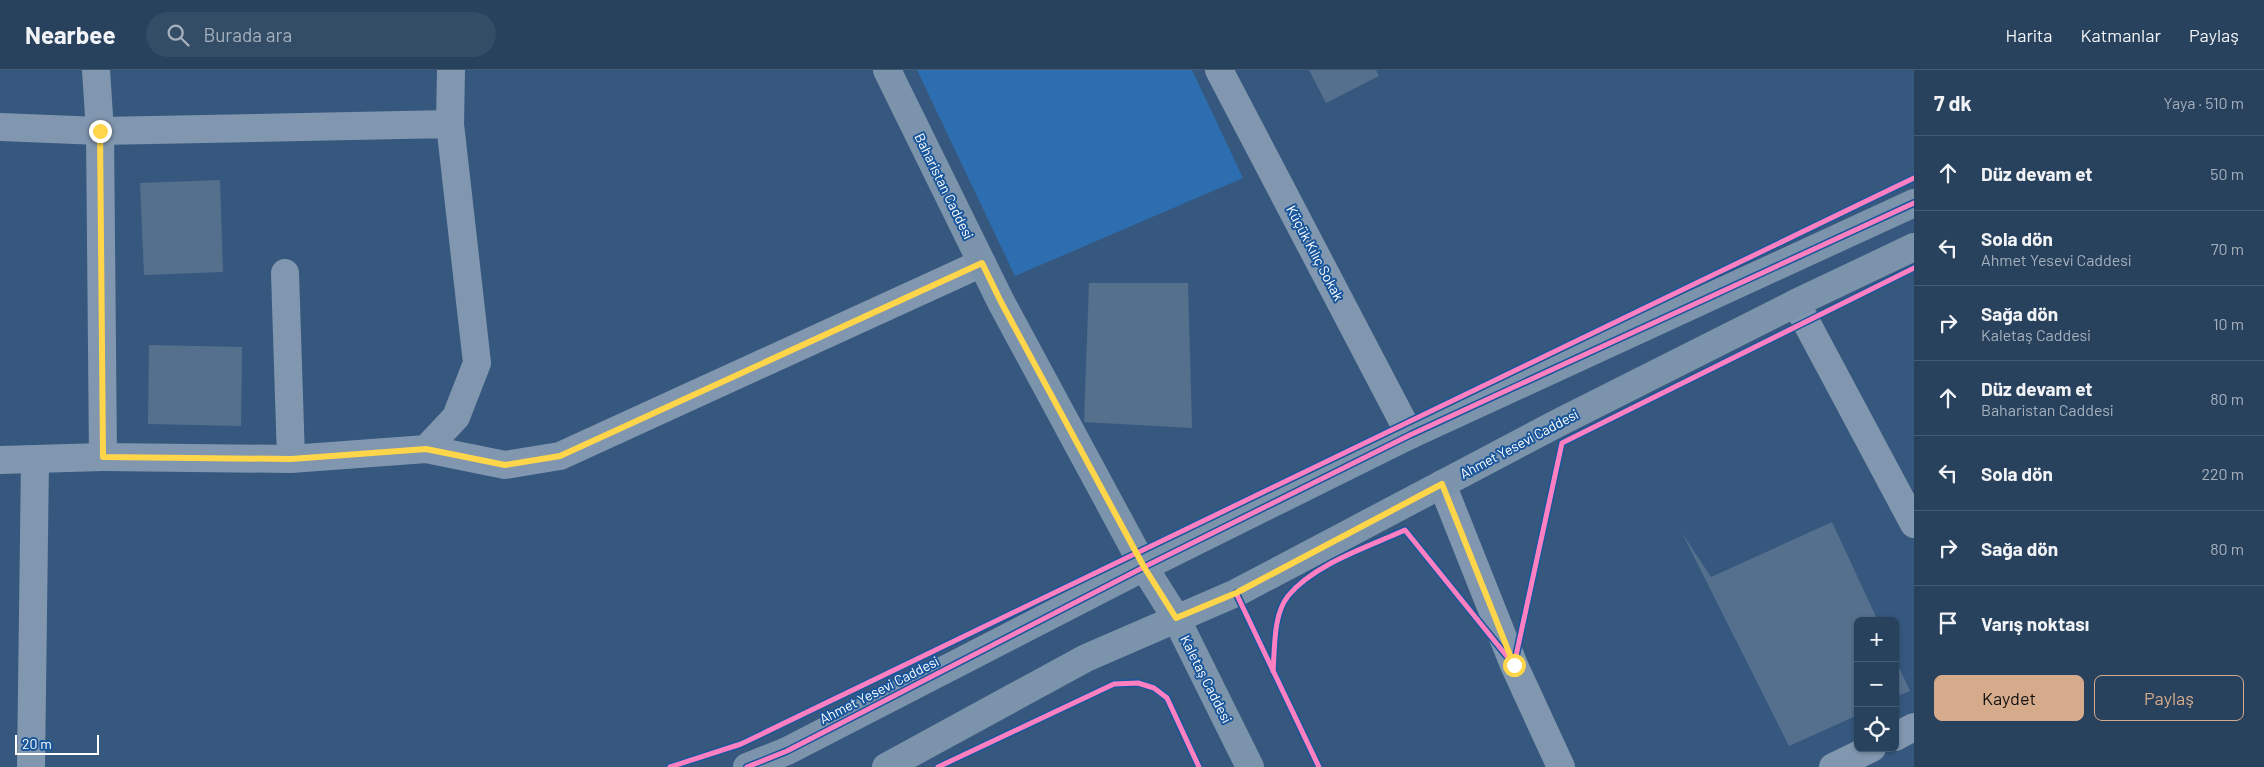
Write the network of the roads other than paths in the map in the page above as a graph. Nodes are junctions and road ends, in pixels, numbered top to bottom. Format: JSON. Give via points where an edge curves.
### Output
{"nodes":[{"id":1,"x":96,"y":70,"type":"edge"},
{"id":2,"x":451,"y":70,"type":"edge"},
{"id":3,"x":887,"y":70,"type":"edge"},
{"id":4,"x":1219,"y":70,"type":"edge"},
{"id":5,"x":450,"y":124,"type":"junction"},
{"id":6,"x":0,"y":127,"type":"edge"},
{"id":7,"x":100,"y":131,"type":"junction"},
{"id":8,"x":1914,"y":203,"type":"edge"},
{"id":9,"x":1914,"y":247,"type":"edge"},
{"id":10,"x":982,"y":263,"type":"junction"},
{"id":11,"x":285,"y":273,"type":"dead end"},
{"id":12,"x":1796,"y":303,"type":"junction"},
{"id":13,"x":1410,"y":436,"type":"junction"},
{"id":14,"x":426,"y":449,"type":"junction"},
{"id":15,"x":103,"y":457,"type":"junction"},
{"id":16,"x":291,"y":459,"type":"junction"},
{"id":17,"x":0,"y":460,"type":"edge"},
{"id":18,"x":35,"y":460,"type":"junction"},
{"id":19,"x":1442,"y":484,"type":"junction"},
{"id":20,"x":1914,"y":524,"type":"edge"},
{"id":21,"x":1144,"y":567,"type":"junction"},
{"id":22,"x":1176,"y":618,"type":"junction"},
{"id":23,"x":1914,"y":727,"type":"edge"},
{"id":24,"x":1899,"y":735,"type":"edge"},
{"id":25,"x":1864,"y":752,"type":"edge"},
{"id":26,"x":31,"y":767,"type":"edge"},
{"id":27,"x":746,"y":767,"type":"edge"},
{"id":28,"x":886,"y":767,"type":"edge"},
{"id":29,"x":1250,"y":767,"type":"edge"},
{"id":30,"x":1561,"y":767,"type":"edge"},
{"id":31,"x":1833,"y":767,"type":"edge"}],
"edges":[{"from":1,"to":7,"type":"street"},
{"from":2,"to":5,"type":"street"},
{"from":3,"to":10,"type":"main road","name":"Baharistan Caddesi"},
{"from":4,"to":13,"type":"street","name":"Küçük Kılıç Sokak"},
{"from":5,"to":7,"type":"street"},
{"from":5,"to":14,"type":"street","via":[[477,363],[456,418]]},
{"from":6,"to":7,"type":"street"},
{"from":7,"to":15,"type":"street"},
{"from":8,"to":13,"type":"main road","name":"Ahmet Yesevi Caddesi"},
{"from":9,"to":12,"type":"main road","name":"Ahmet Yesevi Caddesi"},
{"from":10,"to":14,"type":"street","via":[[560,456],[505,465]]},
{"from":10,"to":21,"type":"main road","name":"Baharistan Caddesi"},
{"from":11,"to":16,"type":"street"},
{"from":12,"to":19,"type":"main road","name":"Ahmet Yesevi Caddesi"},
{"from":12,"to":20,"type":"street"},
{"from":13,"to":21,"type":"main road","name":"Ahmet Yesevi Caddesi"},
{"from":14,"to":16,"type":"street"},
{"from":15,"to":16,"type":"street"},
{"from":15,"to":18,"type":"street"},
{"from":17,"to":18,"type":"street"},
{"from":18,"to":26,"type":"street"},
{"from":19,"to":22,"type":"main road","name":"Ahmet Yesevi Caddesi","via":[[1236,593]]},
{"from":19,"to":30,"type":"street","via":[[1514,665]]},
{"from":21,"to":22,"type":"main road","name":"Kaletaş Caddesi"},
{"from":21,"to":27,"type":"main road","name":"Ahmet Yesevi Caddesi","via":[[787,750]]},
{"from":22,"to":28,"type":"main road","name":"Ahmet Yesevi Caddesi","via":[[1086,658]]},
{"from":22,"to":29,"type":"main road","name":"Kaletaş Caddesi"},
{"from":23,"to":24,"type":"street"},
{"from":25,"to":31,"type":"street"}]}
